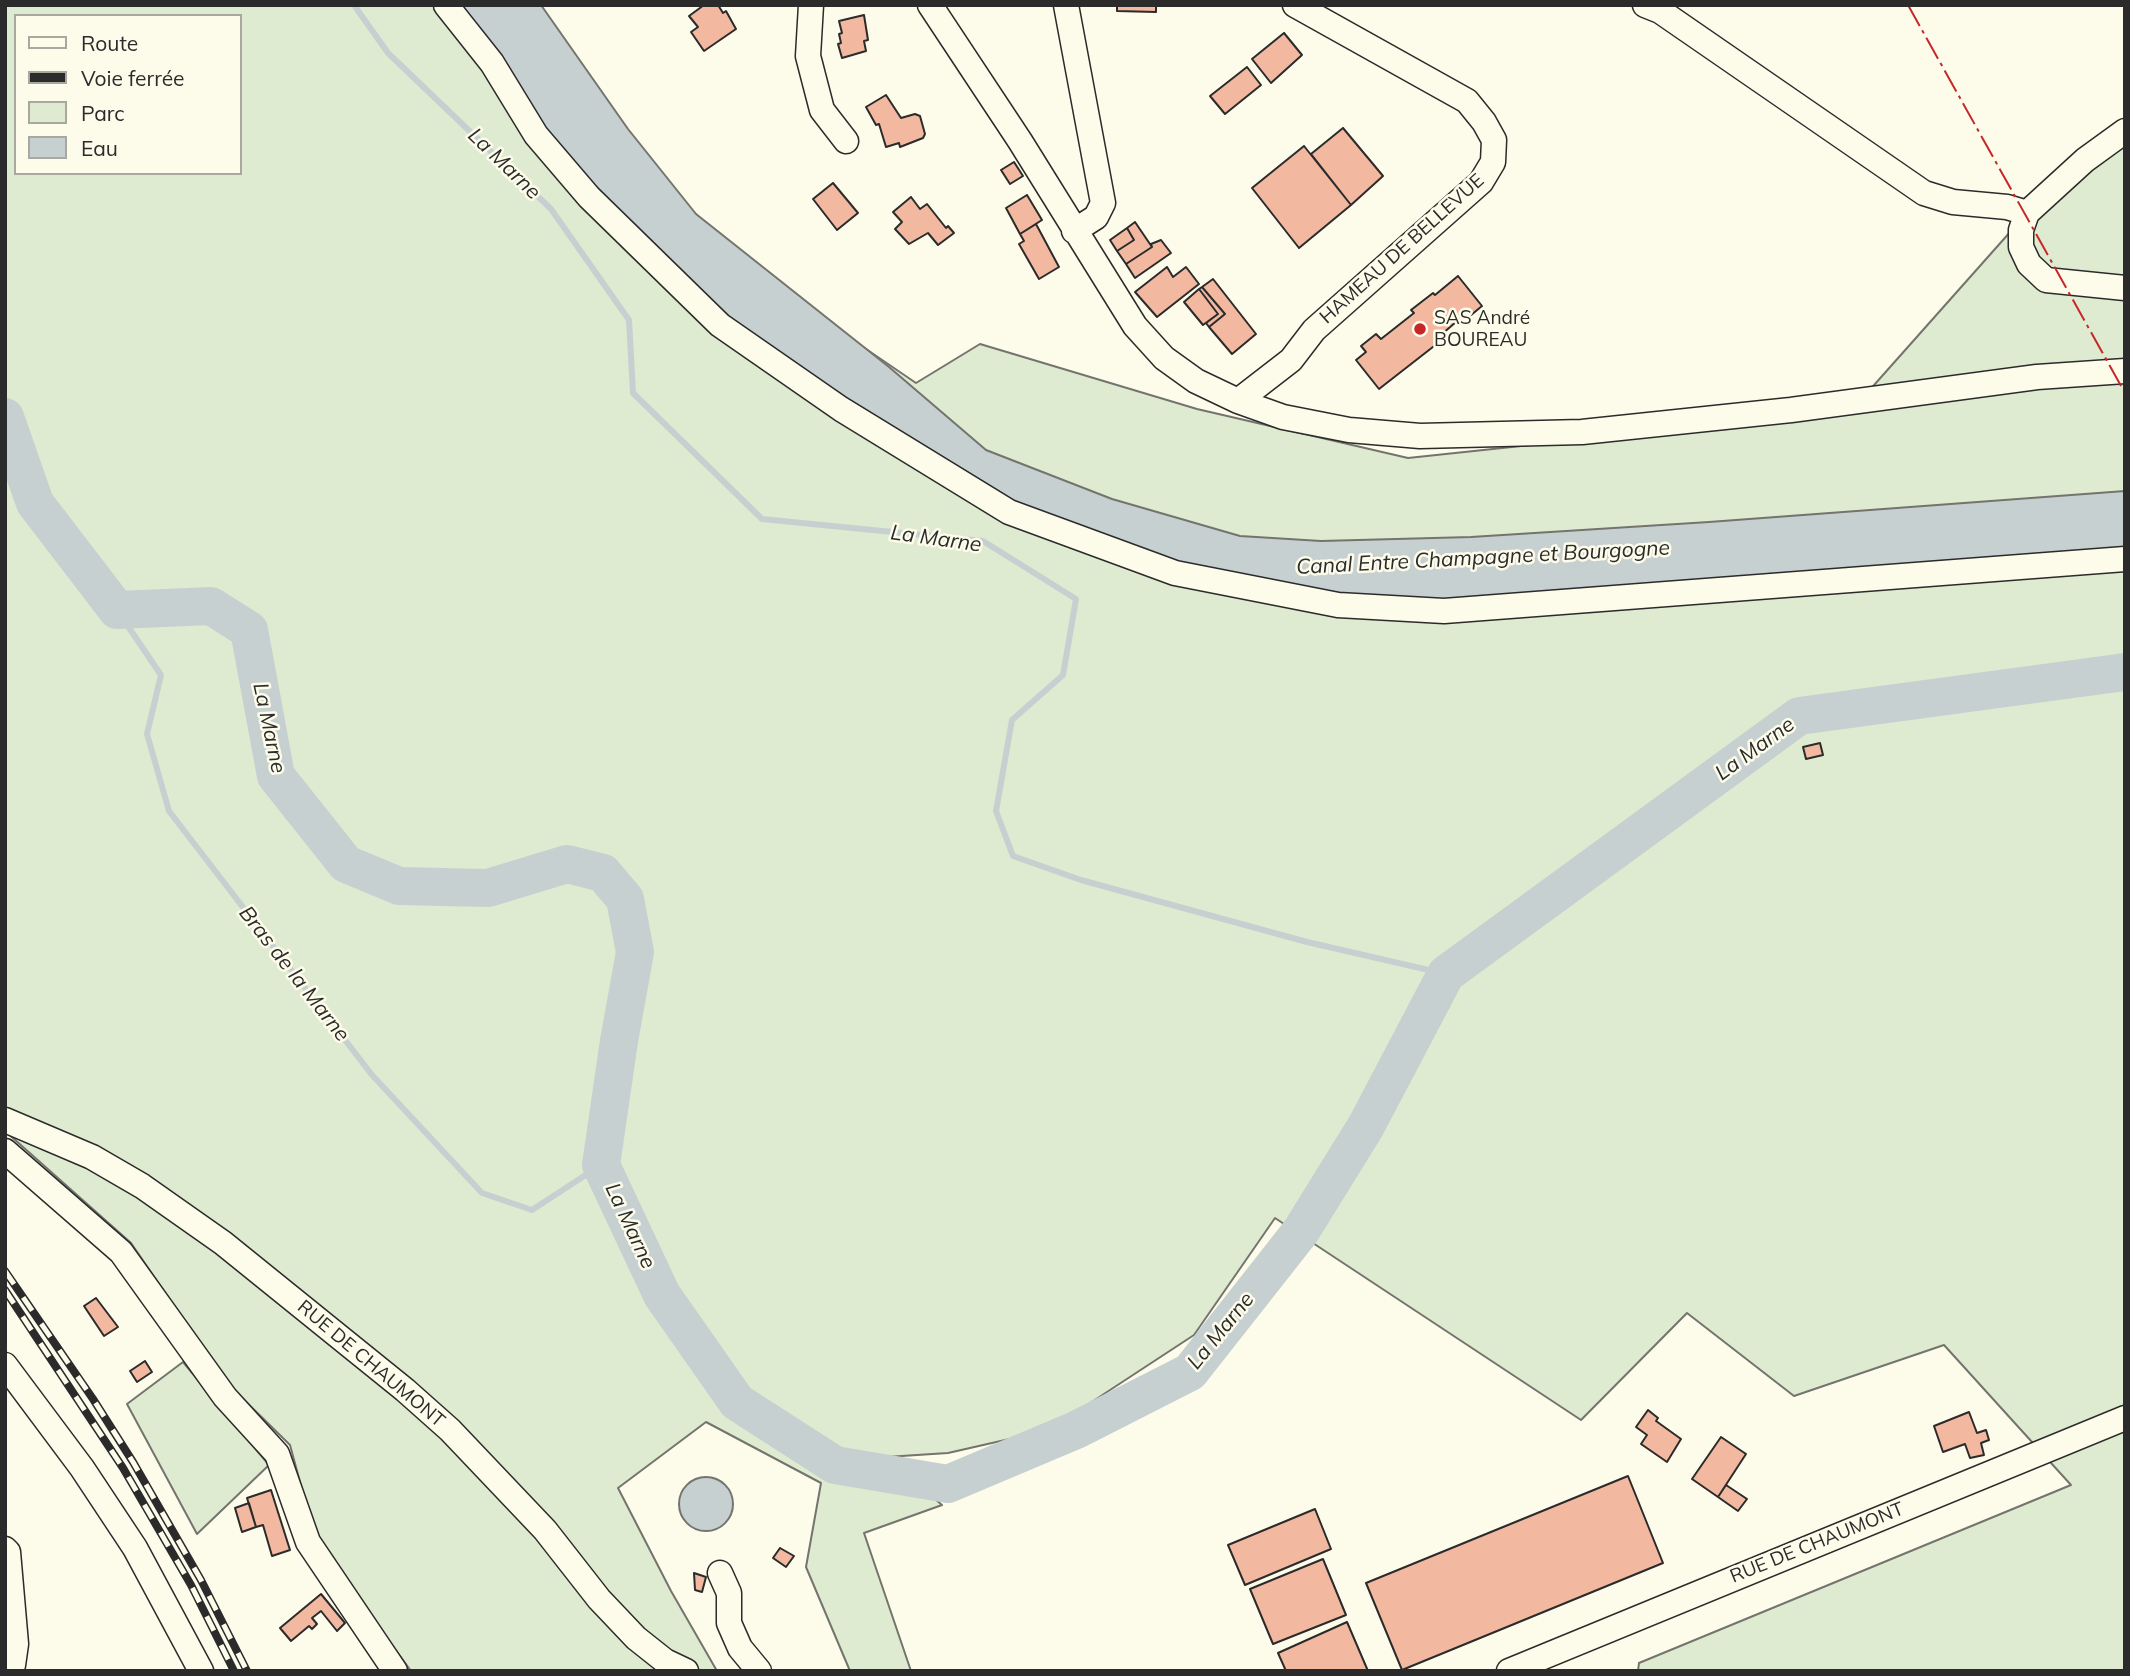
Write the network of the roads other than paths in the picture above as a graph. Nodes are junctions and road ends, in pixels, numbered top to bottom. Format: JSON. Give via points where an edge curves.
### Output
{"nodes":[{"id":1,"x":446,"y":5,"type":"edge"},
{"id":2,"x":811,"y":5,"type":"edge"},
{"id":3,"x":930,"y":5,"type":"edge"},
{"id":4,"x":1066,"y":5,"type":"edge"},
{"id":5,"x":1295,"y":5,"type":"edge"},
{"id":6,"x":1645,"y":5,"type":"edge"},
{"id":7,"x":2125,"y":131,"type":"edge"},
{"id":8,"x":846,"y":141,"type":"dead end"},
{"id":9,"x":2027,"y":213,"type":"junction"},
{"id":10,"x":1074,"y":231,"type":"junction"},
{"id":11,"x":2125,"y":289,"type":"edge"},
{"id":12,"x":2125,"y":372,"type":"edge"},
{"id":13,"x":1238,"y":401,"type":"junction"},
{"id":14,"x":2125,"y":559,"type":"edge"},
{"id":15,"x":5,"y":1121,"type":"edge"},
{"id":16,"x":5,"y":1151,"type":"edge"},
{"id":17,"x":5,"y":1365,"type":"edge"},
{"id":18,"x":2125,"y":1418,"type":"edge"},
{"id":19,"x":5,"y":1549,"type":"edge"},
{"id":20,"x":720,"y":1573,"type":"dead end"},
{"id":21,"x":5,"y":1670,"type":"edge"},
{"id":22,"x":201,"y":1671,"type":"edge"},
{"id":23,"x":395,"y":1671,"type":"edge"},
{"id":24,"x":685,"y":1671,"type":"edge"},
{"id":25,"x":759,"y":1671,"type":"edge"},
{"id":26,"x":1509,"y":1671,"type":"edge"}],
"edges":[{"from":1,"to":14,"type":"street","via":[[492,63],[536,135],[589,197],[720,325],[841,409],[1009,512],[1175,573],[1338,605],[1444,611]]},
{"from":2,"to":8,"type":"street","via":[[808,56],[822,110]]},
{"from":3,"to":10,"type":"street"},
{"from":4,"to":10,"type":"street","via":[[1103,203],[1096,217]]},
{"from":5,"to":13,"type":"street","name":"HAMEAU DE BELLEVUE","via":[[1467,101],[1494,140],[1493,162],[1482,182],[1314,330],[1290,360]]},
{"from":6,"to":9,"type":"street","via":[[1924,192],[1953,202]]},
{"from":7,"to":9,"type":"street"},
{"from":9,"to":11,"type":"street","via":[[2021,247],[2029,264],[2046,280]]},
{"from":10,"to":13,"type":"street","via":[[1135,326],[1164,358],[1196,381]]},
{"from":12,"to":13,"type":"street","via":[[2037,377],[1582,432],[1420,436],[1349,430],[1283,417]]},
{"from":15,"to":24,"type":"street","name":"RUE DE CHAUMONT","via":[[92,1157],[142,1186],[223,1243],[405,1390],[450,1430],[545,1530],[636,1638]]},
{"from":16,"to":23,"type":"street","via":[[121,1252],[225,1397],[277,1454],[307,1542]]},
{"from":17,"to":22,"type":"street","via":[[135,1548]]},
{"from":18,"to":26,"type":"street","name":"RUE DE CHAUMONT"},
{"from":19,"to":21,"type":"street","via":[[16,1644],[13,1665]]},
{"from":20,"to":25,"type":"street","via":[[729,1593],[729,1623],[740,1648]]}]}
